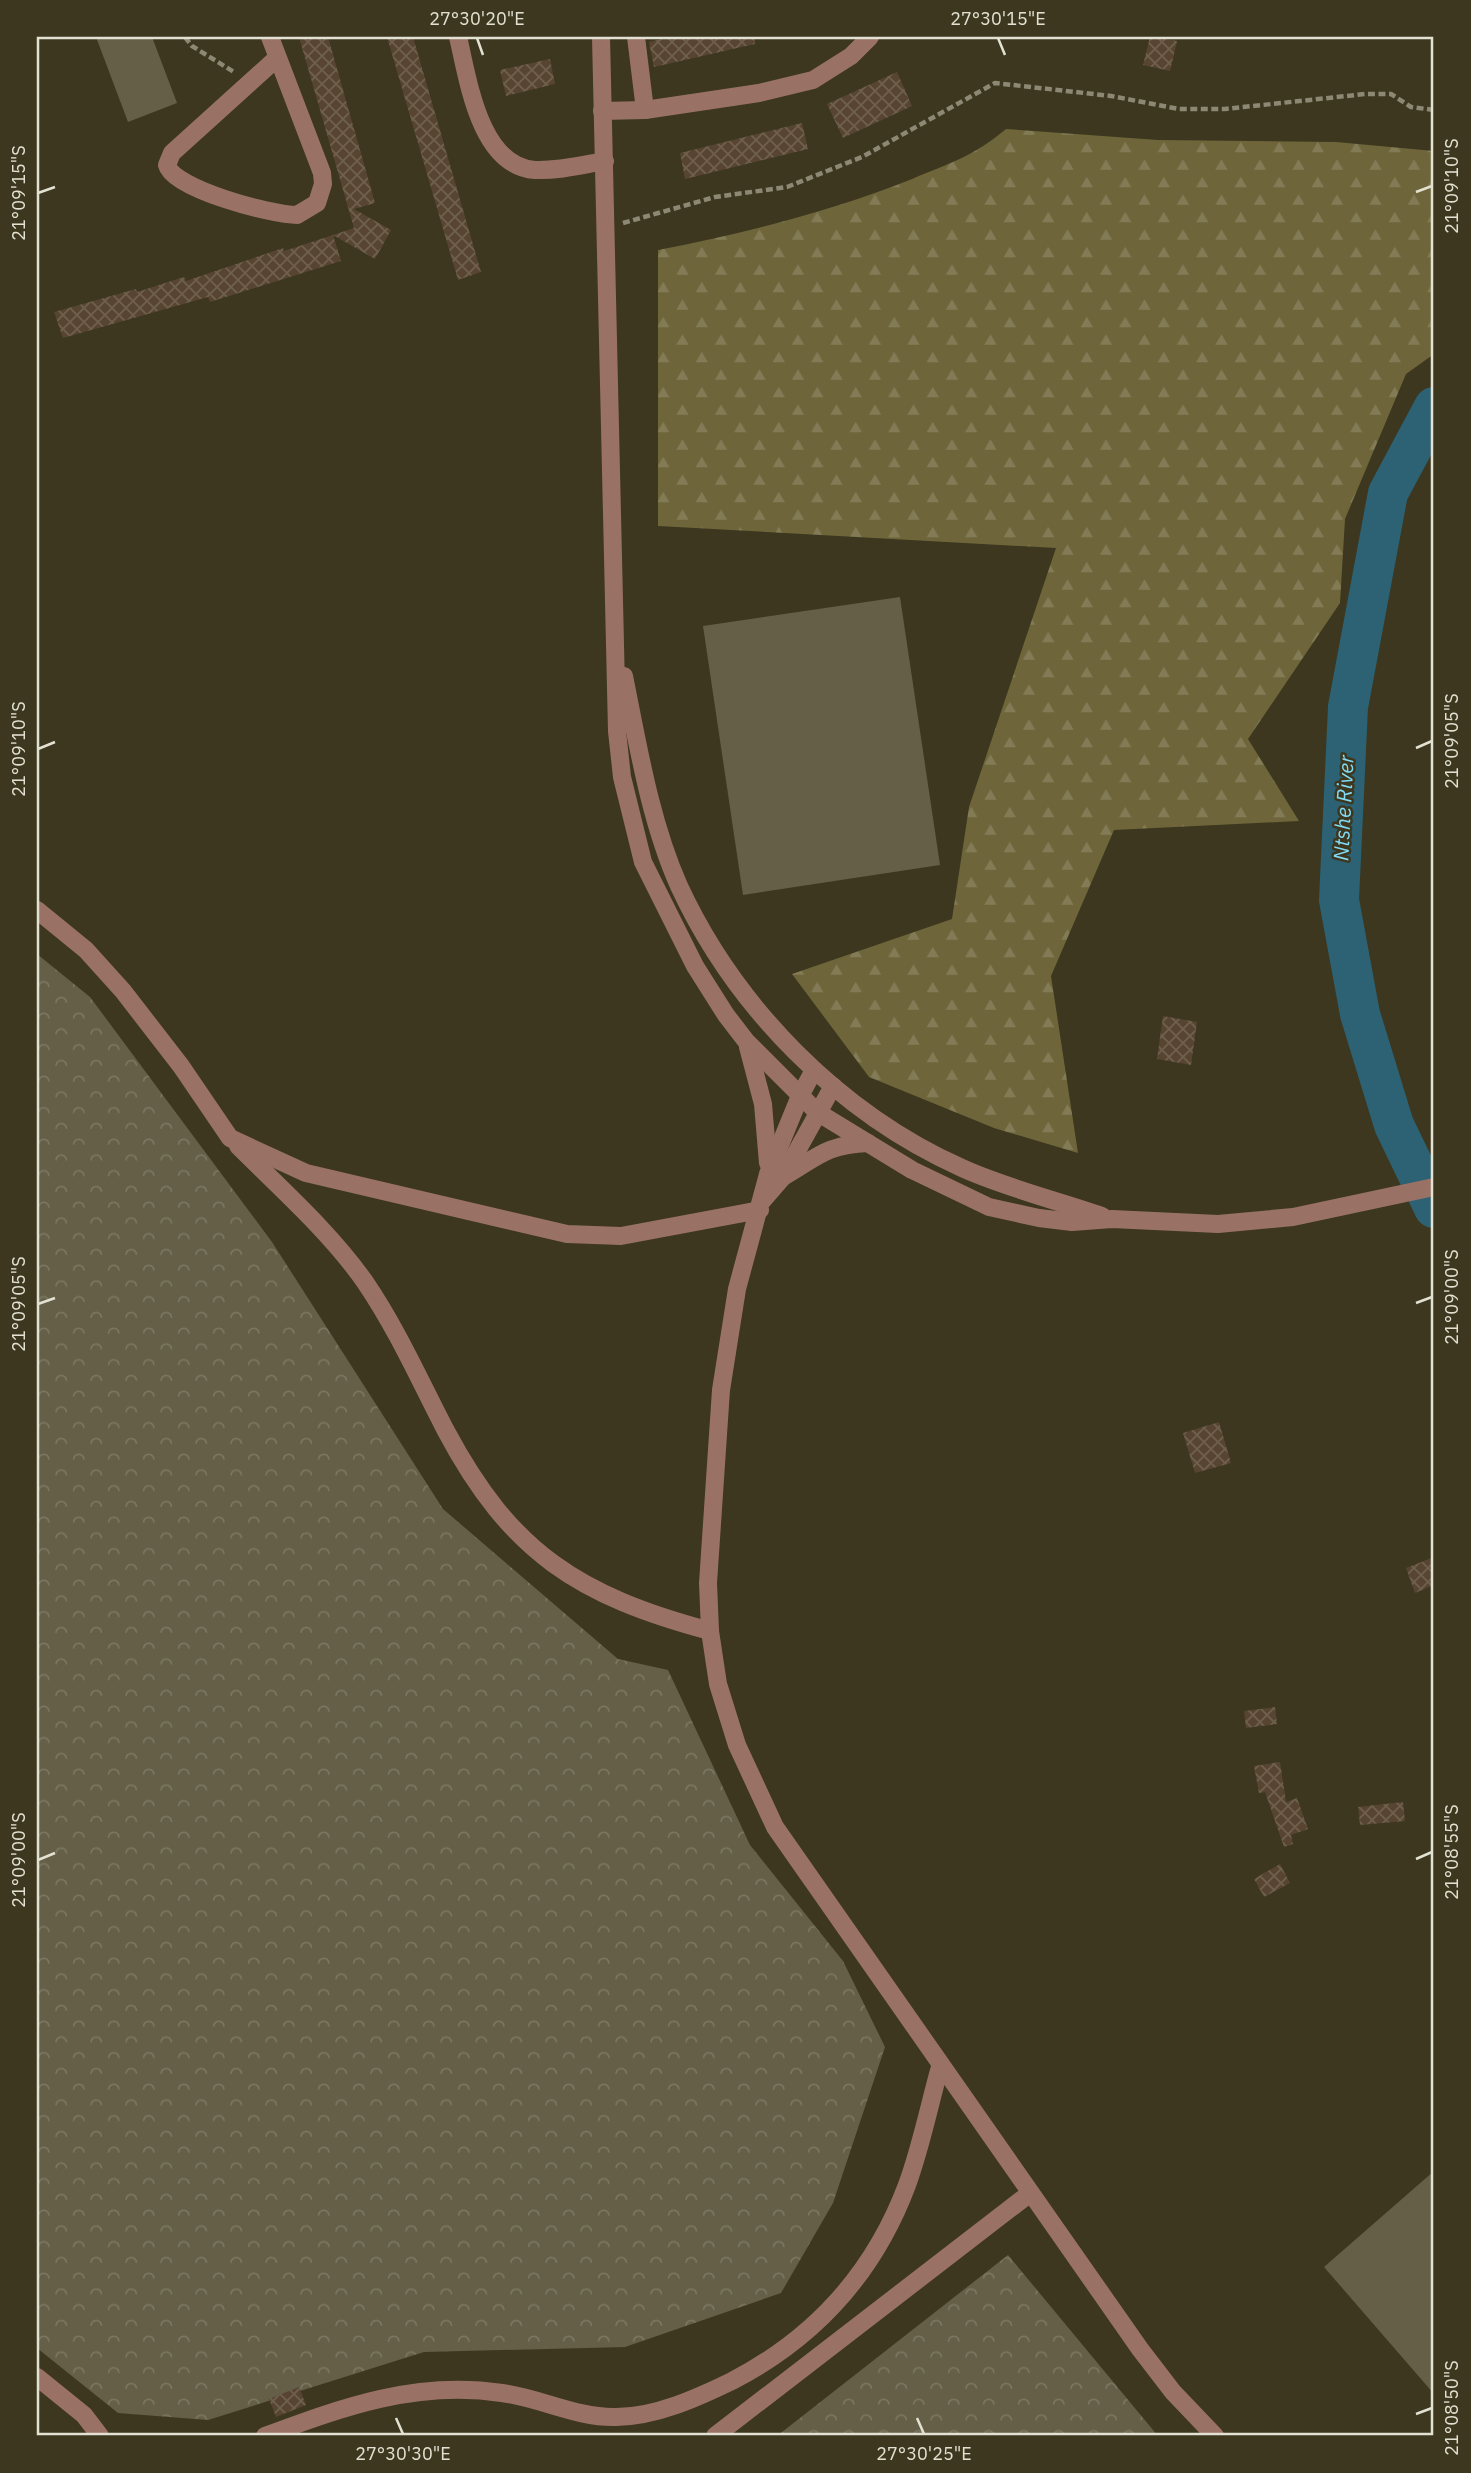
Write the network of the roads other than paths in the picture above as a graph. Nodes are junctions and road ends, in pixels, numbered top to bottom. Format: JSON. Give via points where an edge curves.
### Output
{"nodes":[{"id":1,"x":270,"y":37,"type":"edge"},
{"id":2,"x":458,"y":37,"type":"edge"},
{"id":3,"x":601,"y":37,"type":"edge"},
{"id":4,"x":636,"y":37,"type":"edge"},
{"id":5,"x":870,"y":37,"type":"edge"},
{"id":6,"x":277,"y":58,"type":"junction"},
{"id":7,"x":645,"y":110,"type":"junction"},
{"id":8,"x":602,"y":111,"type":"junction"},
{"id":9,"x":605,"y":161,"type":"junction"},
{"id":10,"x":615,"y":635,"type":"junction"},
{"id":11,"x":37,"y":910,"type":"edge"},
{"id":12,"x":746,"y":1041,"type":"junction"},
{"id":13,"x":814,"y":1070,"type":"junction"},
{"id":14,"x":833,"y":1086,"type":"junction"},
{"id":15,"x":800,"y":1096,"type":"junction"},
{"id":16,"x":817,"y":1112,"type":"junction"},
{"id":17,"x":230,"y":1138,"type":"junction"},
{"id":18,"x":868,"y":1143,"type":"junction"},
{"id":19,"x":775,"y":1176,"type":"junction"},
{"id":20,"x":1434,"y":1187,"type":"edge"},
{"id":21,"x":761,"y":1205,"type":"junction"},
{"id":22,"x":1112,"y":1219,"type":"junction"},
{"id":23,"x":710,"y":1631,"type":"junction"},
{"id":24,"x":940,"y":2067,"type":"junction"},
{"id":25,"x":1029,"y":2194,"type":"junction"},
{"id":26,"x":37,"y":2377,"type":"edge"},
{"id":27,"x":100,"y":2436,"type":"edge"},
{"id":28,"x":265,"y":2436,"type":"edge"},
{"id":29,"x":715,"y":2436,"type":"edge"},
{"id":30,"x":1215,"y":2436,"type":"edge"}],
"edges":[{"from":1,"to":6,"type":"street"},
{"from":2,"to":9,"type":"street","via":[[479,121],[494,146],[532,170]]},
{"from":3,"to":8,"type":"street"},
{"from":4,"to":7,"type":"street"},
{"from":5,"to":7,"type":"street","via":[[851,56],[813,80]]},
{"from":6,"to":6,"type":"street","via":[[321,173],[317,203],[306,212],[287,215],[220,197],[175,178],[169,172],[172,153]]},
{"from":7,"to":8,"type":"street"},
{"from":8,"to":9,"type":"street"},
{"from":9,"to":10,"type":"street"},
{"from":10,"to":12,"type":"street","via":[[622,777],[643,862],[695,966]]},
{"from":10,"to":13,"type":"street","via":[[647,785],[678,884],[727,972],[753,1007]]},
{"from":11,"to":17,"type":"street","via":[[86,950],[123,991]]},
{"from":12,"to":15,"type":"street"},
{"from":12,"to":19,"type":"street","via":[[764,1104]]},
{"from":13,"to":14,"type":"street"},
{"from":13,"to":15,"type":"street"},
{"from":14,"to":16,"type":"street"},
{"from":14,"to":22,"type":"street","via":[[919,1147],[963,1169]]},
{"from":15,"to":16,"type":"street"},
{"from":15,"to":19,"type":"street"},
{"from":16,"to":18,"type":"street"},
{"from":16,"to":19,"type":"street"},
{"from":17,"to":21,"type":"street","via":[[306,1173],[567,1234],[621,1236]]},
{"from":17,"to":23,"type":"street","via":[[363,1280],[468,1469],[505,1521],[540,1556],[584,1584]]},
{"from":18,"to":19,"type":"street","via":[[842,1144]]},
{"from":18,"to":22,"type":"street","via":[[989,1207],[1072,1222]]},
{"from":19,"to":21,"type":"street"},
{"from":20,"to":22,"type":"street","via":[[1341,1209],[1218,1224]]},
{"from":21,"to":23,"type":"street","via":[[737,1289],[720,1390],[708,1583]]},
{"from":23,"to":24,"type":"street","via":[[718,1684],[737,1745],[775,1827]]},
{"from":24,"to":25,"type":"street"},
{"from":24,"to":28,"type":"street","via":[[908,2183],[883,2241],[853,2285],[808,2332],[765,2364],[707,2393],[649,2413],[615,2417],[503,2393],[429,2388],[330,2413]]},
{"from":25,"to":29,"type":"street"},
{"from":25,"to":30,"type":"street","via":[[1165,2381]]},
{"from":26,"to":27,"type":"street","via":[[84,2415]]}]}
